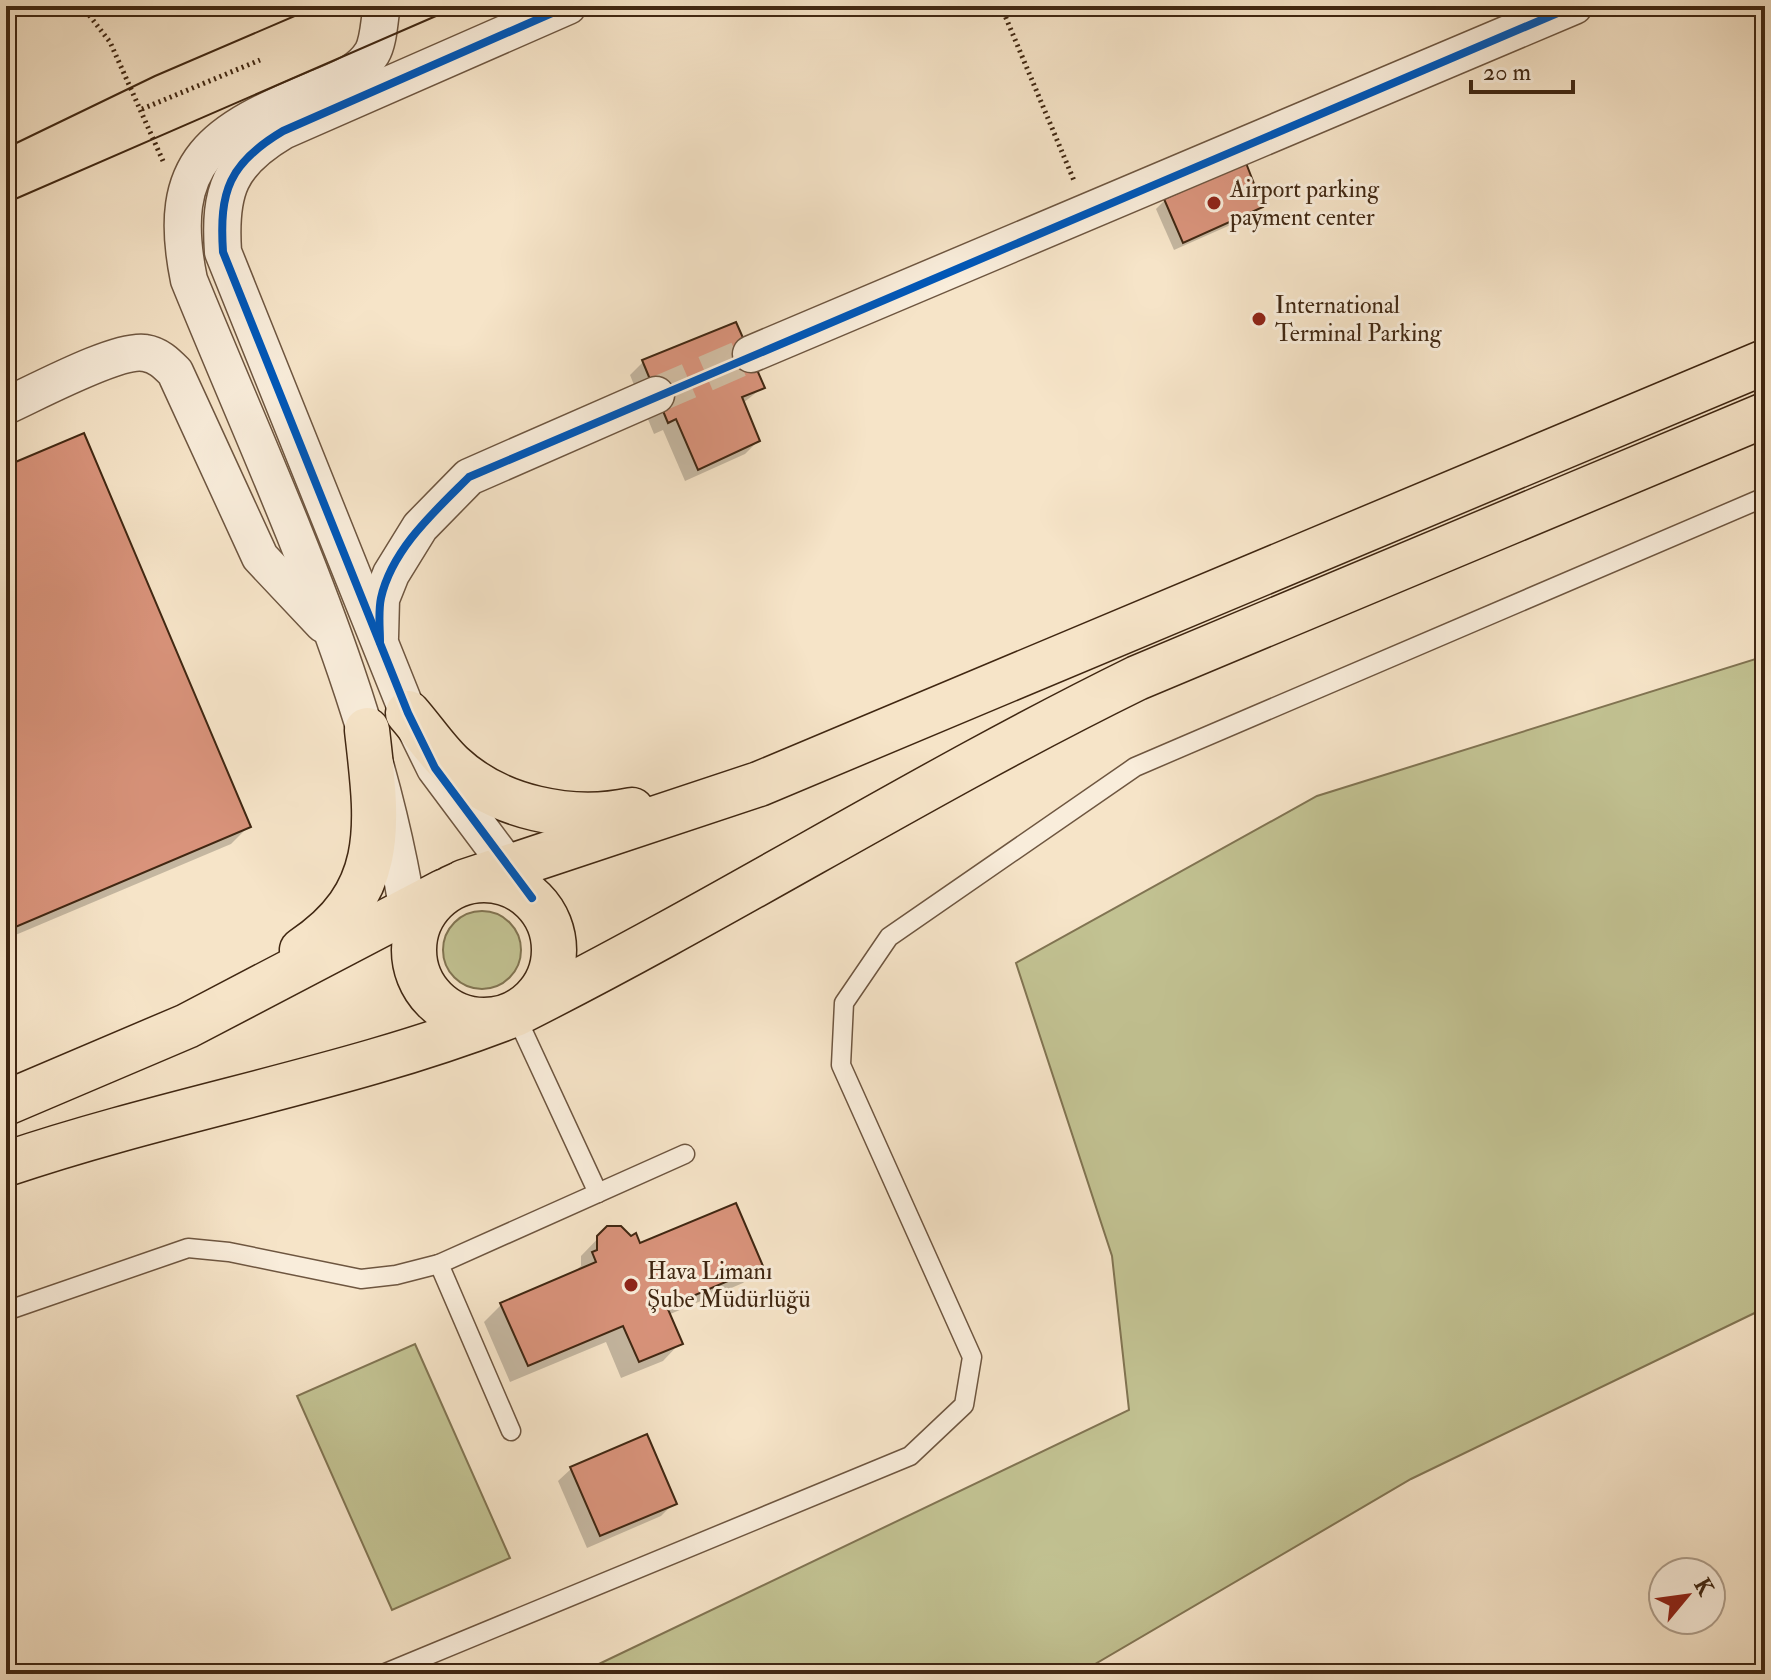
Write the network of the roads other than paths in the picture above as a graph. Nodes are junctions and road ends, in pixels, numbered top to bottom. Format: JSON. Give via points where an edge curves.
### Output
{"nodes":[{"id":1,"x":382,"y":6,"type":"edge"},
{"id":2,"x":568,"y":6,"type":"edge"},
{"id":3,"x":1574,"y":6,"type":"edge"},
{"id":4,"x":751,"y":354,"type":"tunnel mouth"},
{"id":5,"x":1765,"y":362,"type":"edge"},
{"id":6,"x":656,"y":395,"type":"tunnel mouth"},
{"id":7,"x":6,"y":406,"type":"edge"},
{"id":8,"x":1765,"y":415,"type":"edge"},
{"id":9,"x":1765,"y":497,"type":"edge"},
{"id":10,"x":333,"y":635,"type":"junction"},
{"id":11,"x":380,"y":642,"type":"junction"},
{"id":12,"x":408,"y":713,"type":"junction"},
{"id":13,"x":367,"y":730,"type":"junction"},
{"id":14,"x":759,"y":784,"type":"junction"},
{"id":15,"x":520,"y":882,"type":"junction"},
{"id":16,"x":439,"y":894,"type":"junction"},
{"id":17,"x":515,"y":1014,"type":"junction"},
{"id":18,"x":187,"y":1026,"type":"junction"},
{"id":19,"x":6,"y":1103,"type":"edge"},
{"id":20,"x":685,"y":1154,"type":"dead end"},
{"id":21,"x":6,"y":1164,"type":"edge"},
{"id":22,"x":598,"y":1193,"type":"junction"},
{"id":23,"x":439,"y":1264,"type":"junction"},
{"id":24,"x":6,"y":1311,"type":"edge"},
{"id":25,"x":511,"y":1431,"type":"dead end"},
{"id":26,"x":383,"y":1674,"type":"edge"}],
"edges":[{"from":1,"to":10,"type":"street","via":[[373,52],[355,73],[255,114],[232,129],[195,168],[182,206],[181,239],[189,280]]},
{"from":2,"to":11,"type":"street","via":[[283,131],[252,149],[233,173],[223,201],[223,252]]},
{"from":3,"to":4,"type":"street"},
{"from":5,"to":14,"type":"main road"},
{"from":6,"to":11,"type":"street","via":[[469,477],[420,527],[391,574],[381,599]]},
{"from":7,"to":10,"type":"street","via":[[117,356],[144,352],[161,358],[175,372],[260,557]]},
{"from":8,"to":17,"type":"main road","via":[[1137,678],[1056,717]]},
{"from":9,"to":26,"type":"lane","via":[[1135,767],[889,937],[844,1003],[841,1065],[972,1357],[964,1405],[910,1456]]},
{"from":10,"to":13,"type":"street"},
{"from":11,"to":12,"type":"street"},
{"from":12,"to":14,"type":"main road","via":[[464,774],[509,801],[542,809],[586,815],[623,812]]},
{"from":12,"to":15,"type":"street","via":[[435,768]]},
{"from":13,"to":16,"type":"street"},
{"from":13,"to":18,"type":"main road","via":[[377,820],[373,850],[356,894],[315,941]]},
{"from":14,"to":15,"type":"main road"},
{"from":15,"to":16,"type":"main road"},
{"from":15,"to":17,"type":"main road","via":[[547,917],[554,961],[534,1001]]},
{"from":16,"to":17,"type":"main road","via":[[416,931],[414,955],[432,998],[450,1012],[482,1020]]},
{"from":16,"to":18,"type":"main road"},
{"from":17,"to":21,"type":"main road","via":[[308,1081]]},
{"from":17,"to":22,"type":"lane"},
{"from":18,"to":19,"type":"main road"},
{"from":20,"to":22,"type":"lane"},
{"from":22,"to":23,"type":"lane"},
{"from":23,"to":24,"type":"lane","via":[[361,1279],[188,1248]]},
{"from":23,"to":25,"type":"lane"}]}
